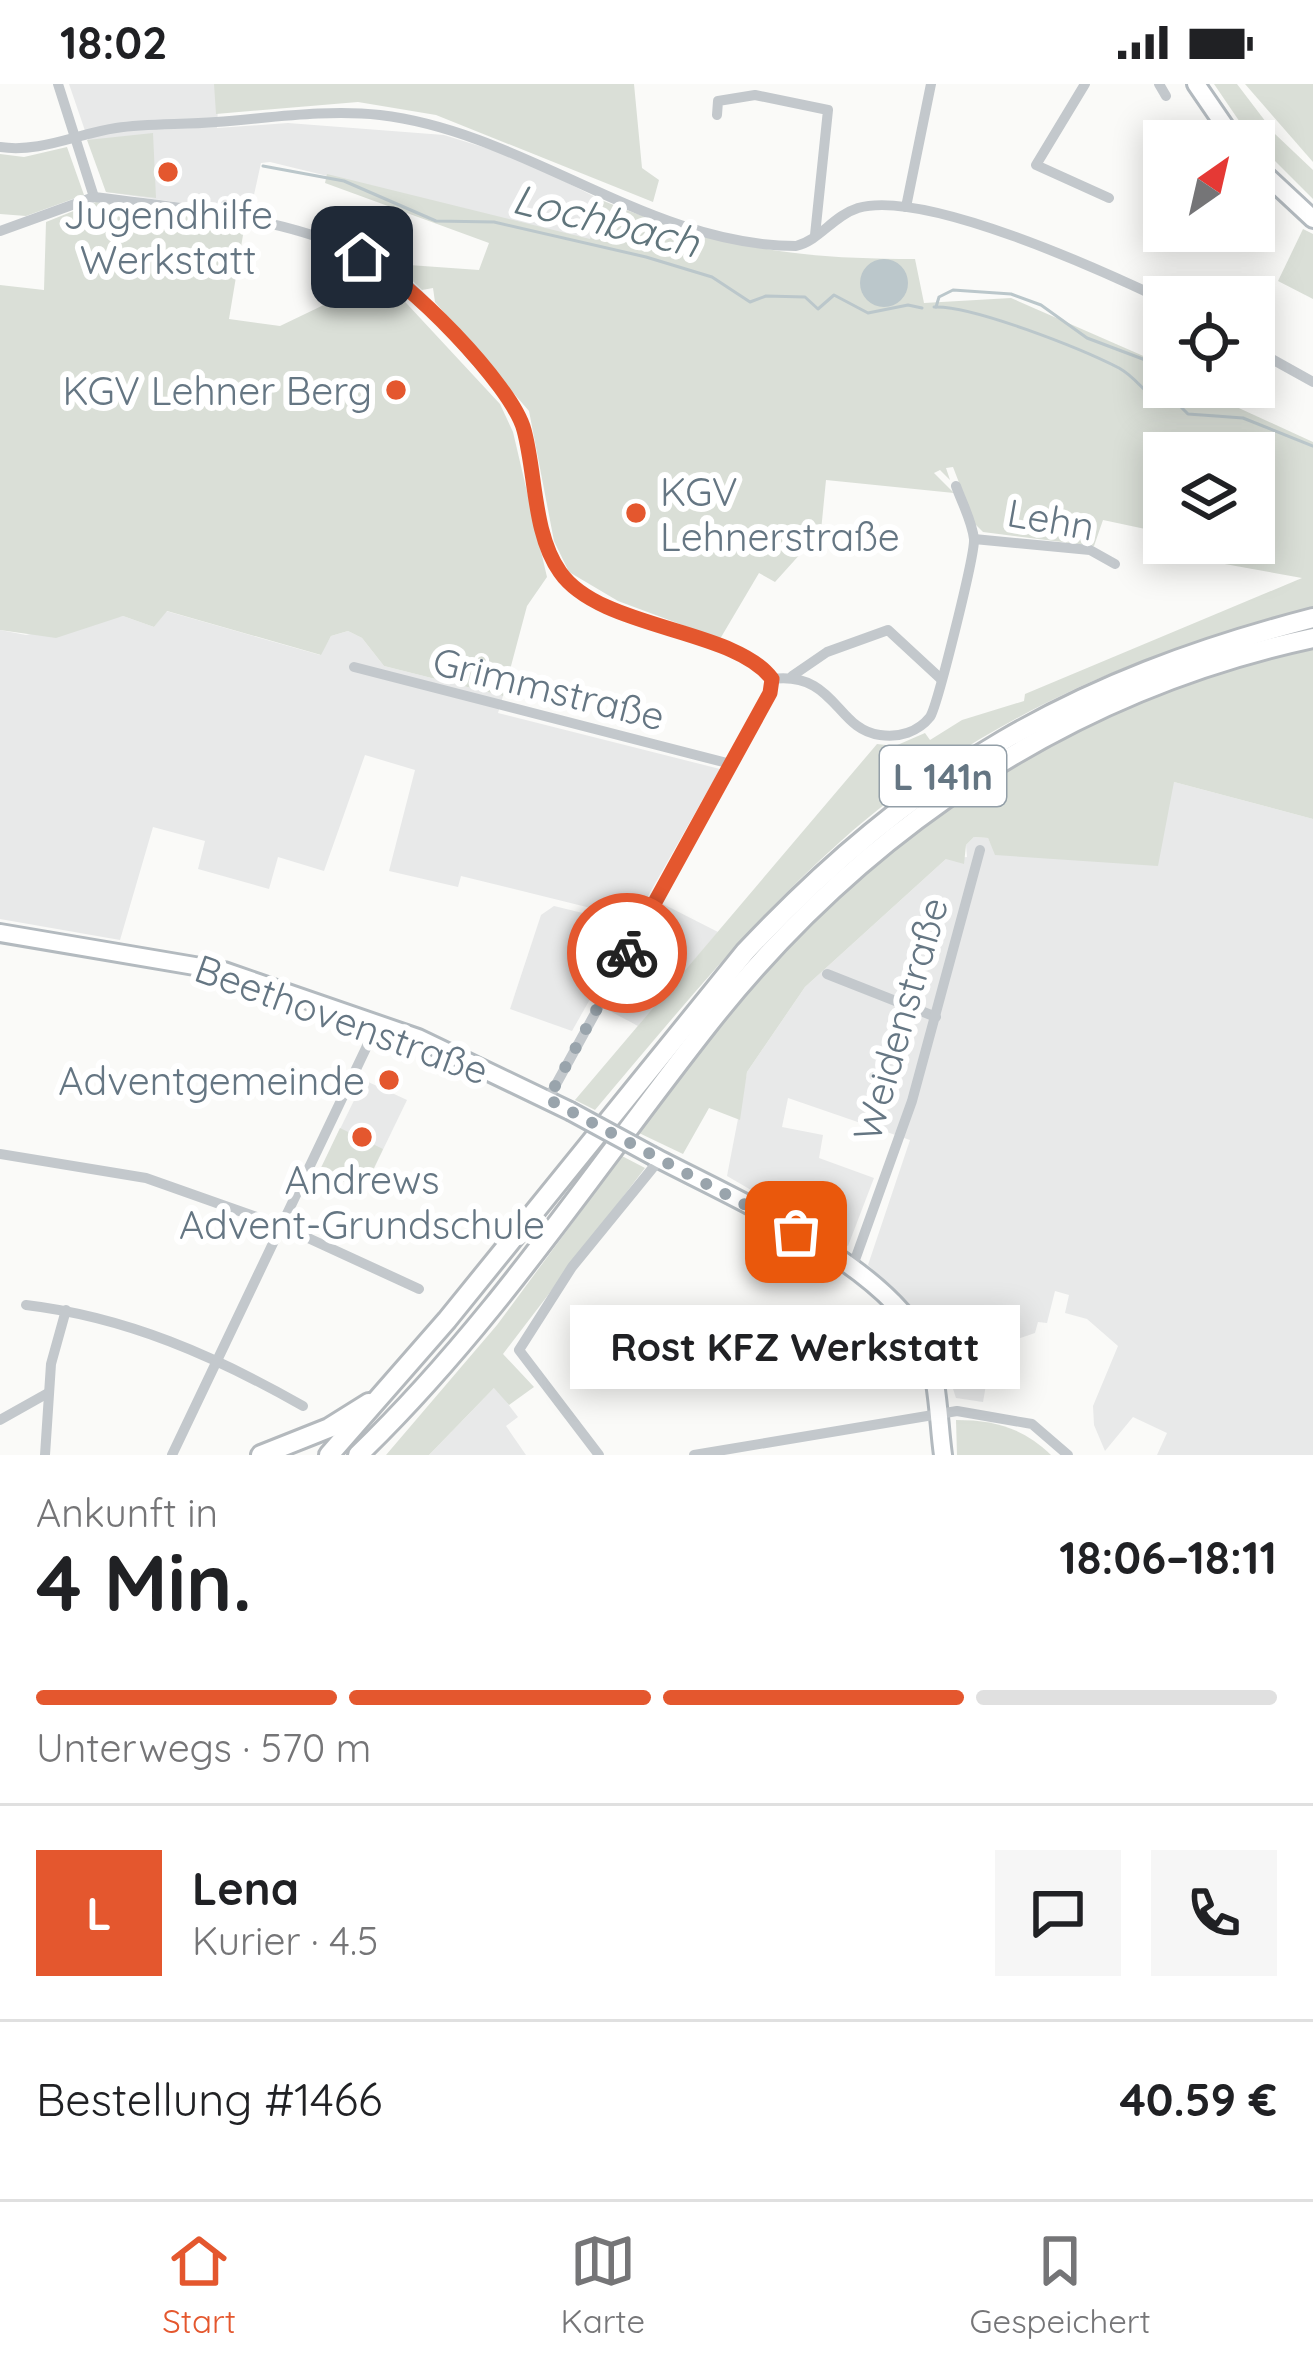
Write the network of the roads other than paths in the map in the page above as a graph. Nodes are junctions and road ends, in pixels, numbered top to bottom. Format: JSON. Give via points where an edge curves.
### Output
{"nodes":[{"id":1,"x":58,"y":84,"type":"edge"},
{"id":2,"x":931,"y":84,"type":"edge"},
{"id":3,"x":1085,"y":84,"type":"edge"},
{"id":4,"x":1196,"y":84,"type":"edge"},
{"id":5,"x":717,"y":115,"type":"dead end"},
{"id":6,"x":1221,"y":120,"type":"edge"},
{"id":7,"x":74,"y":136,"type":"junction"},
{"id":8,"x":0,"y":147,"type":"edge"},
{"id":9,"x":1275,"y":184,"type":"edge"},
{"id":10,"x":94,"y":197,"type":"junction"},
{"id":11,"x":1109,"y":198,"type":"dead end"},
{"id":12,"x":905,"y":207,"type":"junction"},
{"id":13,"x":1313,"y":219,"type":"edge"},
{"id":14,"x":0,"y":231,"type":"edge"},
{"id":15,"x":814,"y":238,"type":"junction"},
{"id":16,"x":1143,"y":290,"type":"edge"},
{"id":17,"x":1275,"y":361,"type":"edge"},
{"id":18,"x":1313,"y":382,"type":"edge"},
{"id":19,"x":956,"y":487,"type":"dead end"},
{"id":20,"x":974,"y":538,"type":"junction"},
{"id":21,"x":1115,"y":564,"type":"dead end"},
{"id":22,"x":1313,"y":618,"type":"edge"},
{"id":23,"x":1313,"y":638,"type":"edge"},
{"id":24,"x":354,"y":668,"type":"dead end"},
{"id":25,"x":792,"y":676,"type":"junction"},
{"id":26,"x":772,"y":679,"type":"junction"},
{"id":27,"x":941,"y":679,"type":"junction"},
{"id":28,"x":731,"y":764,"type":"junction"},
{"id":29,"x":980,"y":850,"type":"dead end"},
{"id":30,"x":0,"y":933,"type":"edge"},
{"id":31,"x":827,"y":974,"type":"dead end"},
{"id":32,"x":935,"y":1017,"type":"junction"},
{"id":33,"x":378,"y":1023,"type":"junction"},
{"id":34,"x":548,"y":1099,"type":"junction"},
{"id":35,"x":0,"y":1154,"type":"edge"},
{"id":36,"x":657,"y":1158,"type":"junction"},
{"id":37,"x":282,"y":1226,"type":"junction"},
{"id":38,"x":851,"y":1271,"type":"junction"},
{"id":39,"x":419,"y":1289,"type":"dead end"},
{"id":40,"x":26,"y":1305,"type":"dead end"},
{"id":41,"x":66,"y":1310,"type":"junction"},
{"id":42,"x":218,"y":1358,"type":"junction"},
{"id":43,"x":388,"y":1390,"type":"junction"},
{"id":44,"x":48,"y":1393,"type":"junction"},
{"id":45,"x":303,"y":1406,"type":"dead end"},
{"id":46,"x":943,"y":1413,"type":"junction"},
{"id":47,"x":0,"y":1420,"type":"edge"},
{"id":48,"x":391,"y":1423,"type":"junction"},
{"id":49,"x":44,"y":1455,"type":"edge"},
{"id":50,"x":172,"y":1455,"type":"edge"},
{"id":51,"x":261,"y":1455,"type":"edge"},
{"id":52,"x":329,"y":1455,"type":"edge"},
{"id":53,"x":358,"y":1455,"type":"edge"},
{"id":54,"x":373,"y":1455,"type":"edge"},
{"id":55,"x":599,"y":1455,"type":"edge"},
{"id":56,"x":694,"y":1455,"type":"edge"},
{"id":57,"x":943,"y":1455,"type":"edge"},
{"id":58,"x":1068,"y":1455,"type":"edge"}],
"edges":[{"from":1,"to":7,"type":"street"},
{"from":2,"to":12,"type":"street"},
{"from":3,"to":11,"type":"street","via":[[1036,165]]},
{"from":4,"to":6,"type":"main road"},
{"from":5,"to":15,"type":"street","via":[[718,101],[755,94],[828,110]]},
{"from":7,"to":8,"type":"street","via":[[25,150]]},
{"from":7,"to":10,"type":"street"},
{"from":7,"to":15,"type":"street","via":[[135,125],[375,115],[471,135],[712,232],[786,246]]},
{"from":9,"to":13,"type":"main road"},
{"from":10,"to":14,"type":"street"},
{"from":10,"to":26,"type":"street","via":[[247,220],[392,273],[519,416],[561,575]]},
{"from":12,"to":15,"type":"street","via":[[860,208]]},
{"from":12,"to":16,"type":"street","via":[[1089,264]]},
{"from":17,"to":18,"type":"street"},
{"from":19,"to":20,"type":"street","name":"Lehn"},
{"from":20,"to":21,"type":"street","name":"Lehn","via":[[1090,550]]},
{"from":20,"to":27,"type":"street","name":"Lehn"},
{"from":22,"to":43,"type":"highway","number":"L 141n","via":[[1099,687],[898,807],[745,952]]},
{"from":23,"to":48,"type":"highway","number":"L 141n","via":[[1190,671],[1085,715],[996,763],[890,837],[739,987],[459,1348]]},
{"from":24,"to":28,"type":"street","name":"Grimmstraße"},
{"from":25,"to":26,"type":"street"},
{"from":25,"to":27,"type":"street","via":[[826,652],[888,630]]},
{"from":25,"to":27,"type":"street","name":"Lehn","via":[[823,689],[871,734],[889,736],[928,720]]},
{"from":26,"to":28,"type":"street"},
{"from":28,"to":34,"type":"street"},
{"from":29,"to":32,"type":"street","name":"Weidenstraße"},
{"from":30,"to":33,"type":"main road","name":"Beethovenstraße","via":[[182,960]]},
{"from":31,"to":32,"type":"street"},
{"from":32,"to":38,"type":"street","name":"Weidenstraße"},
{"from":33,"to":34,"type":"main road","name":"Beethovenstraße"},
{"from":33,"to":37,"type":"street"},
{"from":34,"to":36,"type":"main road","name":"Beethovenstraße","bridge":true},
{"from":35,"to":37,"type":"street","via":[[146,1178]]},
{"from":36,"to":38,"type":"main road","name":"Beethovenstraße","via":[[789,1227]]},
{"from":36,"to":55,"type":"street","via":[[519,1350]]},
{"from":37,"to":39,"type":"street"},
{"from":37,"to":42,"type":"street"},
{"from":38,"to":46,"type":"main road","name":"Beethovenstraße","via":[[890,1301],[922,1341]]},
{"from":40,"to":41,"type":"street"},
{"from":41,"to":42,"type":"street"},
{"from":41,"to":44,"type":"street"},
{"from":42,"to":45,"type":"street"},
{"from":42,"to":50,"type":"street"},
{"from":43,"to":51,"type":"highway","via":[[338,1424]]},
{"from":43,"to":52,"type":"highway","number":"L 141n"},
{"from":44,"to":47,"type":"street"},
{"from":44,"to":49,"type":"street"},
{"from":46,"to":56,"type":"street"},
{"from":46,"to":57,"type":"main road","name":"Beethovenstraße"},
{"from":46,"to":58,"type":"street","via":[[1032,1424]]},
{"from":48,"to":53,"type":"highway","number":"L 141n"},
{"from":48,"to":54,"type":"highway"}]}
